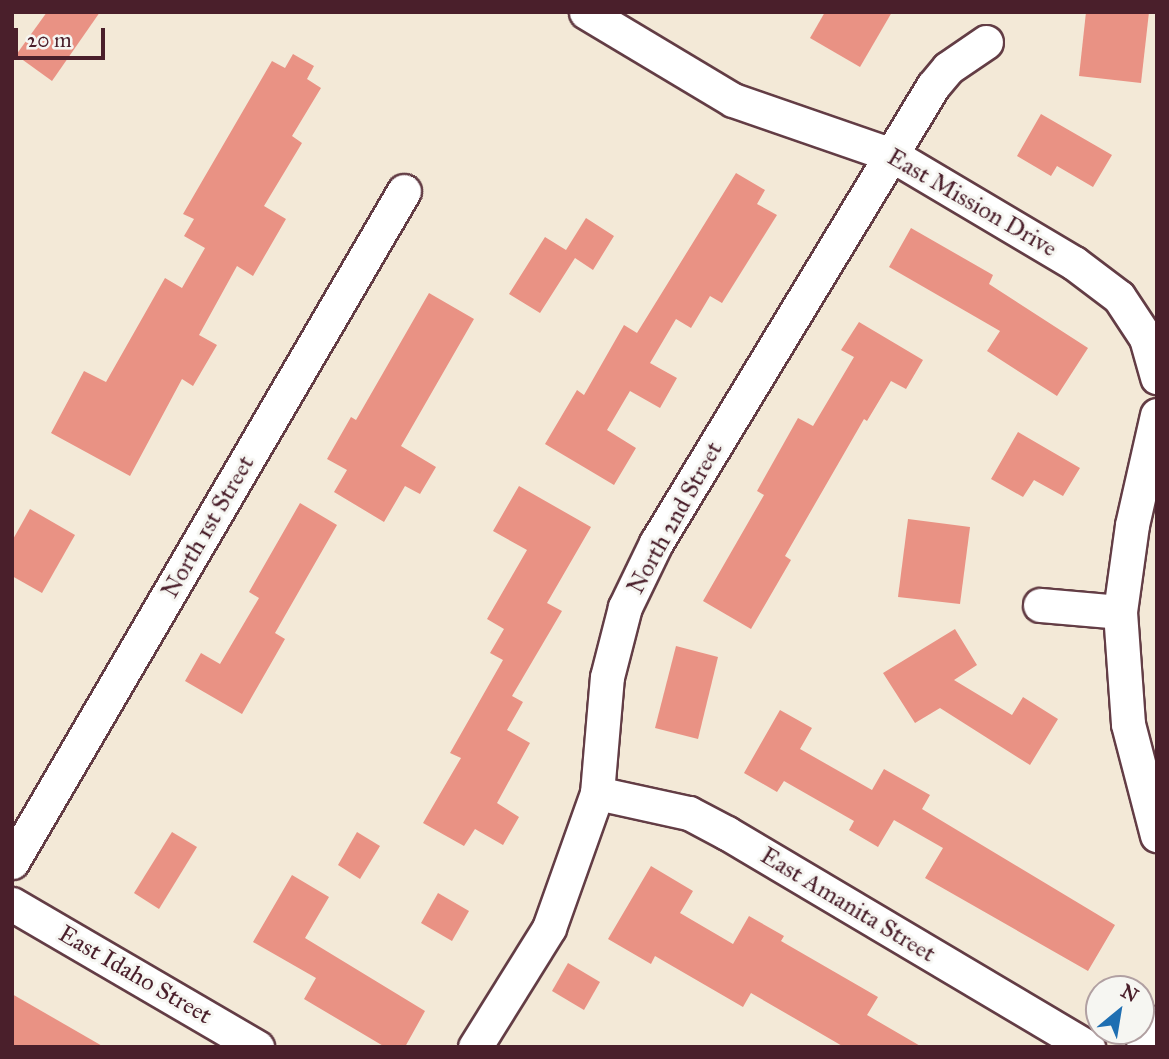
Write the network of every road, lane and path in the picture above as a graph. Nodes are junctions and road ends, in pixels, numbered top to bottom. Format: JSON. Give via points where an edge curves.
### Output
{"nodes":[{"id":1,"x":587,"y":13,"type":"edge"},
{"id":2,"x":986,"y":42,"type":"dead end"},
{"id":3,"x":892,"y":155,"type":"junction"},
{"id":4,"x":404,"y":191,"type":"dead end"},
{"id":5,"x":1157,"y":377,"type":"edge"},
{"id":6,"x":1157,"y":415,"type":"edge"},
{"id":7,"x":1040,"y":605,"type":"dead end"},
{"id":8,"x":1120,"y":612,"type":"junction"},
{"id":9,"x":597,"y":793,"type":"junction"},
{"id":10,"x":1157,"y":835,"type":"edge"},
{"id":11,"x":12,"y":862,"type":"edge"},
{"id":12,"x":12,"y":904,"type":"edge"},
{"id":13,"x":1157,"y":1023,"type":"edge"},
{"id":14,"x":257,"y":1047,"type":"edge"},
{"id":15,"x":475,"y":1047,"type":"edge"},
{"id":16,"x":1088,"y":1047,"type":"edge"},
{"id":17,"x":1143,"y":1047,"type":"edge"}],
"edges":[{"from":1,"to":3,"type":"street","name":"East Mission Drive","via":[[733,100]]},
{"from":2,"to":3,"type":"street","name":"North 2nd Street","via":[[948,68],[933,86]]},
{"from":3,"to":5,"type":"street","name":"East Mission Drive","via":[[1074,262],[1119,297],[1146,338]]},
{"from":3,"to":9,"type":"street","name":"North 2nd Street","via":[[656,543],[625,607],[607,677]]},
{"from":4,"to":11,"type":"street","name":"North 1st Street"},
{"from":6,"to":8,"type":"street","via":[[1132,525]]},
{"from":7,"to":8,"type":"street"},
{"from":8,"to":10,"type":"street","via":[[1128,724]]},
{"from":9,"to":15,"type":"street","name":"North 2nd Street","via":[[549,928]]},
{"from":9,"to":16,"type":"street","name":"East Amanita Street","via":[[647,801],[698,818]]},
{"from":12,"to":14,"type":"street","name":"East Idaho Street"},
{"from":13,"to":17,"type":"street"}]}
